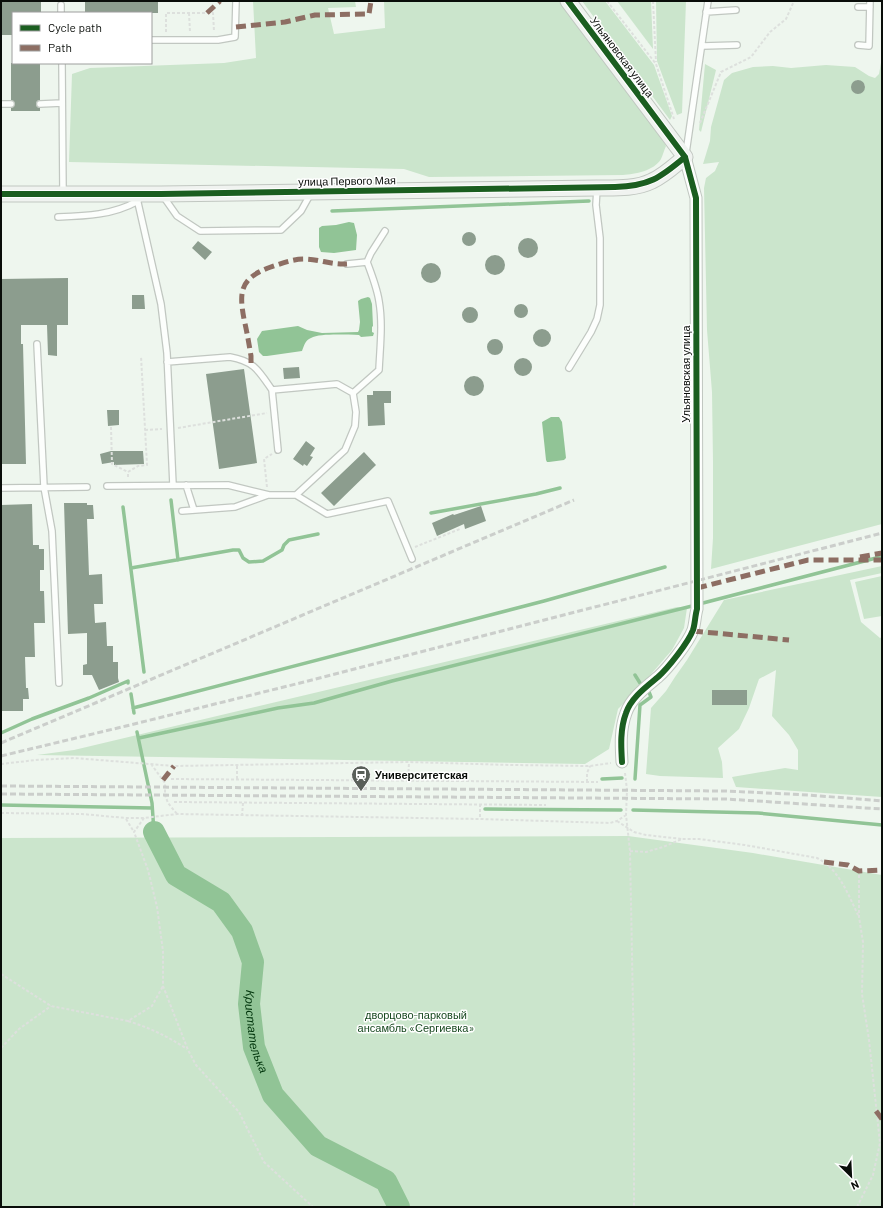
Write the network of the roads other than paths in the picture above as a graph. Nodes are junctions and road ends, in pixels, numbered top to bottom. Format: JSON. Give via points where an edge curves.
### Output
{"nodes":[{"id":1,"x":236,"y":1,"type":"edge"},
{"id":2,"x":568,"y":1,"type":"edge"},
{"id":3,"x":708,"y":1,"type":"edge"},
{"id":4,"x":870,"y":4,"type":"edge"},
{"id":5,"x":61,"y":5,"type":"dead end"},
{"id":6,"x":858,"y":8,"type":"dead end"},
{"id":7,"x":736,"y":10,"type":"dead end"},
{"id":8,"x":61,"y":12,"type":"edge"},
{"id":9,"x":706,"y":12,"type":"junction"},
{"id":10,"x":152,"y":40,"type":"edge"},
{"id":11,"x":737,"y":45,"type":"dead end"},
{"id":12,"x":858,"y":45,"type":"dead end"},
{"id":13,"x":703,"y":46,"type":"junction"},
{"id":14,"x":62,"y":64,"type":"edge"},
{"id":15,"x":62,"y":103,"type":"junction"},
{"id":16,"x":1,"y":104,"type":"edge"},
{"id":17,"x":11,"y":104,"type":"dead end"},
{"id":18,"x":40,"y":104,"type":"dead end"},
{"id":19,"x":686,"y":157,"type":"junction"},
{"id":20,"x":597,"y":188,"type":"junction"},
{"id":21,"x":312,"y":191,"type":"junction"},
{"id":22,"x":1,"y":194,"type":"edge"},
{"id":23,"x":64,"y":194,"type":"junction"},
{"id":24,"x":161,"y":194,"type":"junction"},
{"id":25,"x":137,"y":198,"type":"junction"},
{"id":26,"x":58,"y":217,"type":"dead end"},
{"id":27,"x":385,"y":231,"type":"dead end"},
{"id":28,"x":367,"y":262,"type":"junction"},
{"id":29,"x":347,"y":264,"type":"dead end"},
{"id":30,"x":37,"y":344,"type":"dead end"},
{"id":31,"x":167,"y":362,"type":"junction"},
{"id":32,"x":569,"y":368,"type":"dead end"},
{"id":33,"x":272,"y":390,"type":"junction"},
{"id":34,"x":353,"y":393,"type":"junction"},
{"id":35,"x":278,"y":450,"type":"road end"},
{"id":36,"x":173,"y":485,"type":"junction"},
{"id":37,"x":186,"y":485,"type":"junction"},
{"id":38,"x":87,"y":486,"type":"dead end"},
{"id":39,"x":106,"y":486,"type":"dead end"},
{"id":40,"x":44,"y":487,"type":"junction"},
{"id":41,"x":1,"y":488,"type":"edge"},
{"id":42,"x":269,"y":495,"type":"junction"},
{"id":43,"x":296,"y":495,"type":"junction"},
{"id":44,"x":194,"y":510,"type":"junction"},
{"id":45,"x":182,"y":511,"type":"dead end"},
{"id":46,"x":412,"y":560,"type":"dead end"},
{"id":47,"x":59,"y":683,"type":"dead end"},
{"id":48,"x":622,"y":762,"type":"road end"}],
"edges":[{"from":1,"to":10,"type":"lane","via":[[235,37],[218,40]]},
{"from":2,"to":19,"type":"street","name":"Ульяновская улица"},
{"from":3,"to":9,"type":"lane"},
{"from":4,"to":6,"type":"lane"},
{"from":4,"to":12,"type":"lane","via":[[869,46]]},
{"from":5,"to":8,"type":"lane"},
{"from":7,"to":9,"type":"lane"},
{"from":9,"to":13,"type":"lane"},
{"from":11,"to":13,"type":"lane"},
{"from":13,"to":19,"type":"lane"},
{"from":14,"to":15,"type":"lane"},
{"from":15,"to":18,"type":"lane"},
{"from":15,"to":23,"type":"lane"},
{"from":16,"to":17,"type":"lane"},
{"from":19,"to":20,"type":"street","name":"улица Первого Мая","via":[[652,181],[626,187]]},
{"from":19,"to":48,"type":"street","name":"Ульяновская улица","via":[[696,198],[697,609],[692,631],[677,655],[659,676],[642,690],[626,713],[620,742]]},
{"from":20,"to":21,"type":"street","name":"улица Первого Мая"},
{"from":20,"to":32,"type":"lane","via":[[600,305],[597,320]]},
{"from":21,"to":24,"type":"street","name":"улица Первого Мая"},
{"from":21,"to":24,"type":"lane","via":[[301,211],[281,230],[200,231],[177,216]]},
{"from":22,"to":23,"type":"street","name":"улица Первого Мая"},
{"from":23,"to":25,"type":"street","name":"улица Первого Мая"},
{"from":24,"to":25,"type":"street","name":"улица Первого Мая"},
{"from":25,"to":26,"type":"lane","via":[[124,208],[100,214]]},
{"from":25,"to":31,"type":"lane","via":[[161,304]]},
{"from":27,"to":28,"type":"lane"},
{"from":28,"to":29,"type":"lane"},
{"from":28,"to":34,"type":"lane","via":[[377,290],[381,313],[380,370]]},
{"from":30,"to":40,"type":"lane"},
{"from":31,"to":33,"type":"lane","via":[[240,359],[251,363]]},
{"from":31,"to":36,"type":"lane"},
{"from":33,"to":34,"type":"lane","via":[[338,384]]},
{"from":33,"to":35,"type":"lane"},
{"from":34,"to":43,"type":"lane","via":[[355,426],[346,450]]},
{"from":36,"to":37,"type":"lane"},
{"from":36,"to":39,"type":"lane"},
{"from":37,"to":42,"type":"lane","via":[[228,484]]},
{"from":37,"to":44,"type":"lane"},
{"from":38,"to":40,"type":"lane"},
{"from":40,"to":41,"type":"lane"},
{"from":40,"to":47,"type":"lane","via":[[52,531]]},
{"from":42,"to":43,"type":"lane"},
{"from":42,"to":44,"type":"lane","via":[[235,507]]},
{"from":43,"to":46,"type":"lane","via":[[327,514],[388,501]]},
{"from":44,"to":45,"type":"lane"}]}
